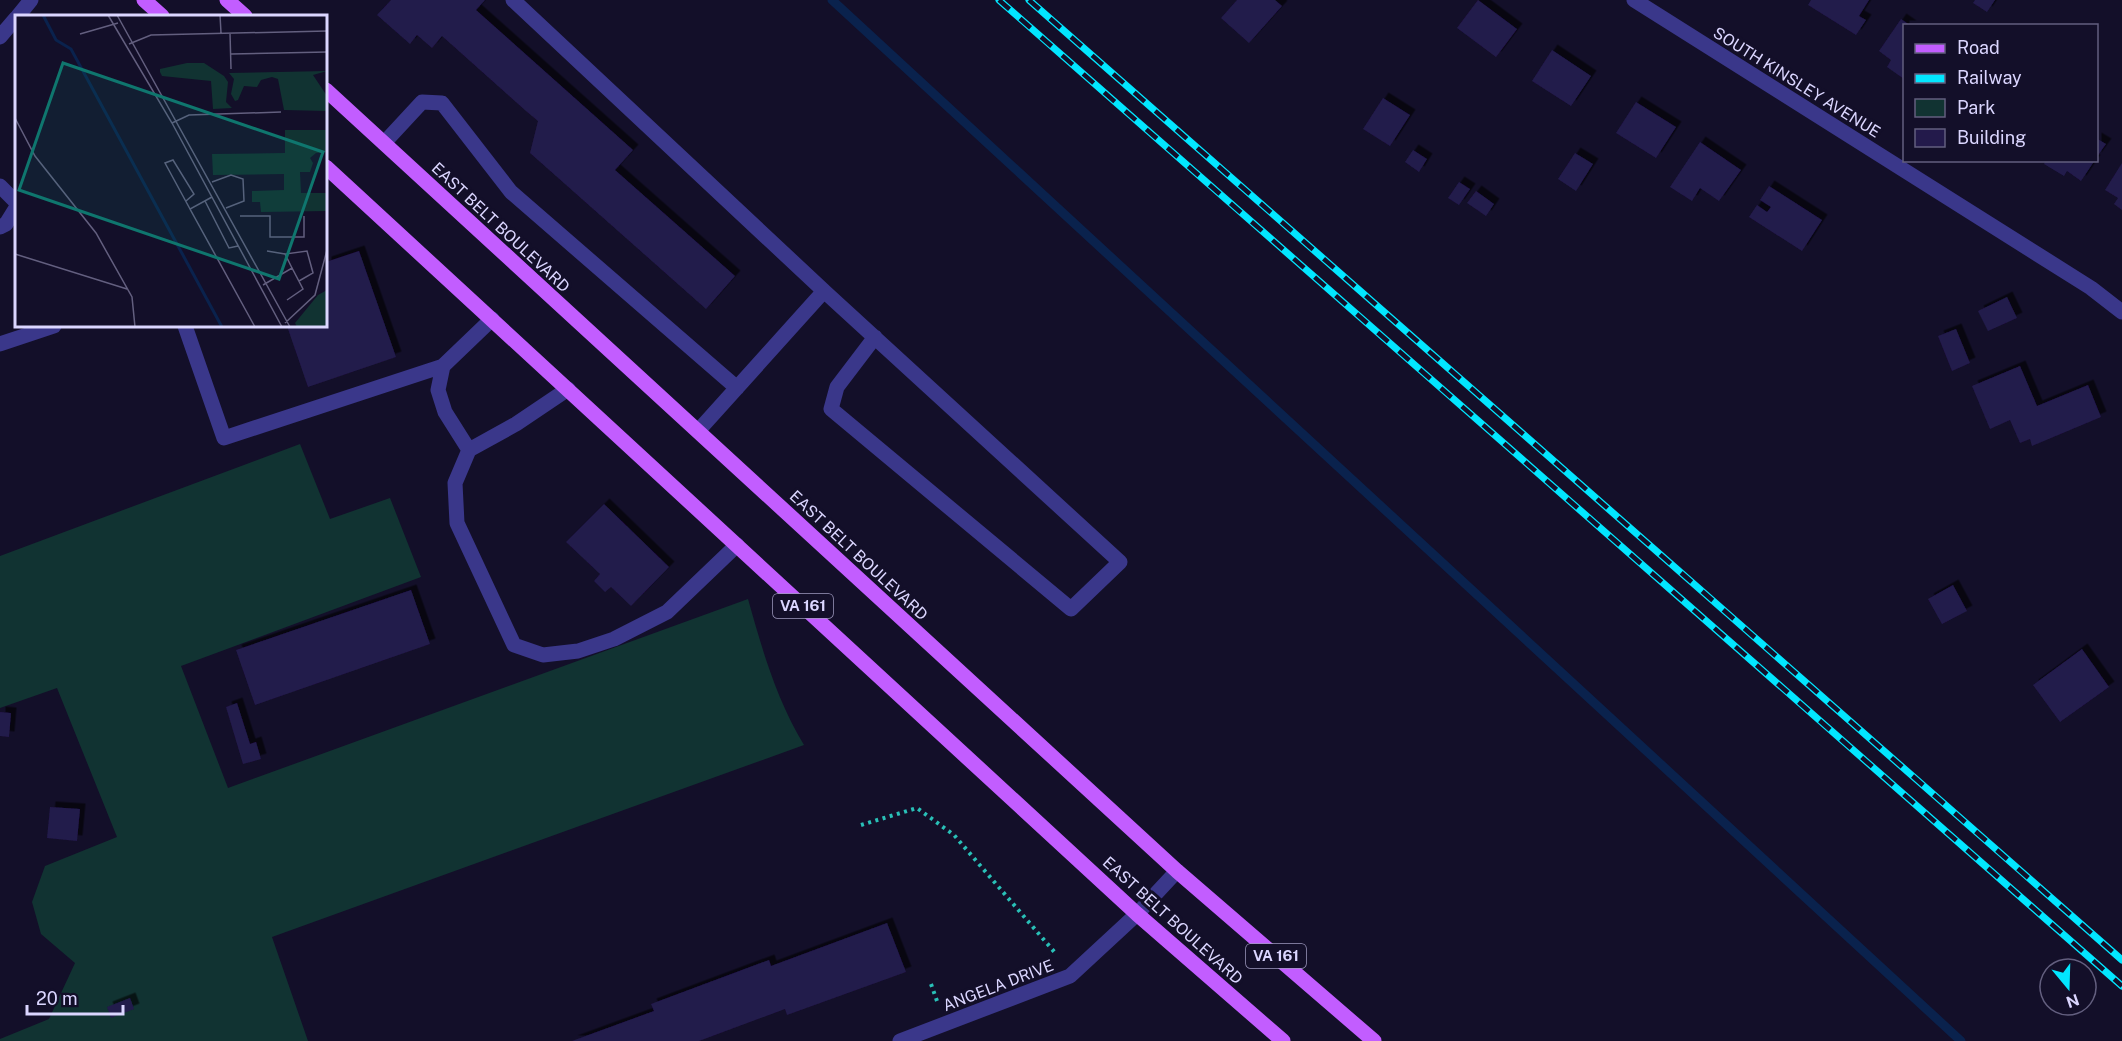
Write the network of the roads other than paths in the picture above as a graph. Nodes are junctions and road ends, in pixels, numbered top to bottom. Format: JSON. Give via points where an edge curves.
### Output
{"nodes":[{"id":1,"x":31,"y":0,"type":"edge"},
{"id":2,"x":144,"y":0,"type":"edge"},
{"id":3,"x":227,"y":0,"type":"edge"},
{"id":4,"x":513,"y":0,"type":"edge"},
{"id":5,"x":1634,"y":0,"type":"edge"},
{"id":6,"x":19,"y":15,"type":"edge"},
{"id":7,"x":161,"y":15,"type":"edge"},
{"id":8,"x":244,"y":15,"type":"edge"},
{"id":9,"x":15,"y":19,"type":"edge"},
{"id":10,"x":0,"y":37,"type":"edge"},
{"id":11,"x":327,"y":91,"type":"edge"},
{"id":12,"x":384,"y":143,"type":"junction"},
{"id":13,"x":327,"y":167,"type":"edge"},
{"id":14,"x":0,"y":186,"type":"edge"},
{"id":15,"x":15,"y":201,"type":"edge"},
{"id":16,"x":15,"y":210,"type":"edge"},
{"id":17,"x":0,"y":227,"type":"edge"},
{"id":18,"x":824,"y":291,"type":"junction"},
{"id":19,"x":2122,"y":312,"type":"edge"},
{"id":20,"x":492,"y":319,"type":"junction"},
{"id":21,"x":51,"y":327,"type":"edge"},
{"id":22,"x":185,"y":327,"type":"edge"},
{"id":23,"x":875,"y":337,"type":"junction"},
{"id":24,"x":0,"y":344,"type":"edge"},
{"id":25,"x":443,"y":366,"type":"junction"},
{"id":26,"x":568,"y":388,"type":"junction"},
{"id":27,"x":737,"y":388,"type":"junction"},
{"id":28,"x":698,"y":431,"type":"junction"},
{"id":29,"x":469,"y":450,"type":"junction"},
{"id":30,"x":737,"y":545,"type":"junction"},
{"id":31,"x":1177,"y":871,"type":"junction"},
{"id":32,"x":1137,"y":914,"type":"junction"},
{"id":33,"x":900,"y":1041,"type":"edge"},
{"id":34,"x":1283,"y":1041,"type":"edge"},
{"id":35,"x":1374,"y":1041,"type":"edge"}],
"edges":[{"from":1,"to":6,"type":"street"},
{"from":2,"to":7,"type":"main road"},
{"from":3,"to":8,"type":"main road"},
{"from":4,"to":18,"type":"street"},
{"from":5,"to":19,"type":"street","name":"SOUTH KINSLEY AVENUE","via":[[2091,288]]},
{"from":9,"to":10,"type":"street"},
{"from":11,"to":12,"type":"main road","name":"EAST BELT BOULEVARD","number":"VA 161"},
{"from":12,"to":27,"type":"street","via":[[422,102],[442,104],[512,192]]},
{"from":12,"to":28,"type":"main road","name":"EAST BELT BOULEVARD","number":"VA 161"},
{"from":13,"to":20,"type":"main road","name":"EAST BELT BOULEVARD","number":"VA 161"},
{"from":14,"to":15,"type":"street"},
{"from":16,"to":17,"type":"street"},
{"from":18,"to":23,"type":"street"},
{"from":18,"to":27,"type":"street"},
{"from":20,"to":25,"type":"street"},
{"from":20,"to":26,"type":"main road","name":"EAST BELT BOULEVARD","number":"VA 161"},
{"from":21,"to":24,"type":"street"},
{"from":22,"to":25,"type":"street","via":[[224,438]]},
{"from":23,"to":23,"type":"street","via":[[1120,562],[1071,609],[831,409],[837,387]]},
{"from":25,"to":29,"type":"street","via":[[438,390],[445,412]]},
{"from":26,"to":29,"type":"street"},
{"from":26,"to":30,"type":"main road","name":"EAST BELT BOULEVARD","number":"VA 161"},
{"from":27,"to":28,"type":"street"},
{"from":28,"to":31,"type":"main road","name":"EAST BELT BOULEVARD","number":"VA 161"},
{"from":29,"to":30,"type":"street","via":[[455,483],[457,523],[514,645],[543,655],[578,651],[614,639],[667,612]]},
{"from":30,"to":32,"type":"main road","name":"EAST BELT BOULEVARD","number":"VA 161"},
{"from":31,"to":32,"type":"street","name":"ANGELA DRIVE"},
{"from":31,"to":35,"type":"main road","name":"EAST BELT BOULEVARD","number":"VA 161"},
{"from":32,"to":33,"type":"street","name":"ANGELA DRIVE","via":[[1070,976]]},
{"from":32,"to":34,"type":"main road","name":"EAST BELT BOULEVARD","number":"VA 161"}]}
